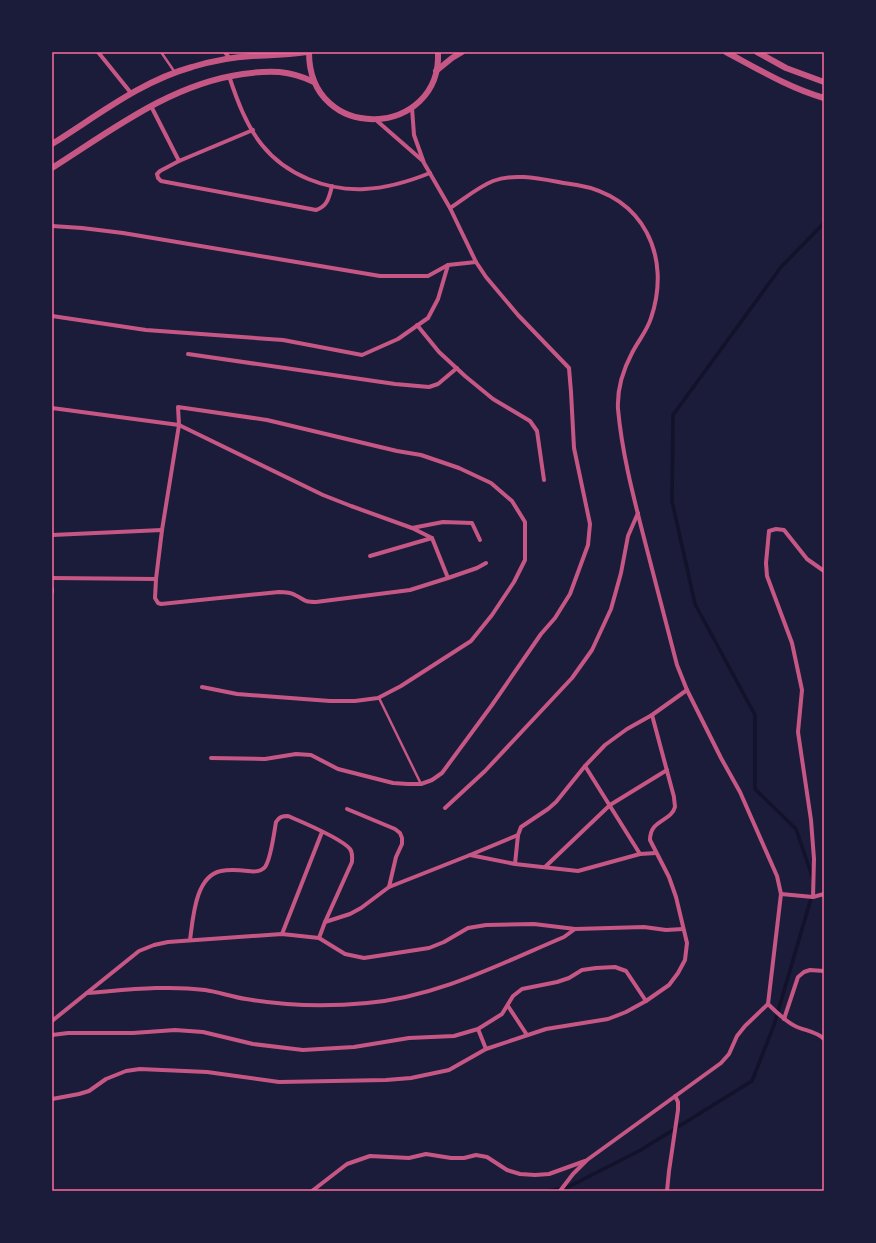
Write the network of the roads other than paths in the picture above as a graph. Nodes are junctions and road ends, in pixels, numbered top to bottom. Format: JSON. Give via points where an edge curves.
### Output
{"nodes":[{"id":1,"x":98,"y":52,"type":"edge"},
{"id":2,"x":161,"y":52,"type":"edge"},
{"id":3,"x":225,"y":52,"type":"edge"},
{"id":4,"x":308,"y":52,"type":"edge"},
{"id":5,"x":438,"y":52,"type":"edge"},
{"id":6,"x":462,"y":52,"type":"edge"},
{"id":7,"x":726,"y":52,"type":"edge"},
{"id":8,"x":757,"y":52,"type":"edge"},
{"id":9,"x":230,"y":59,"type":"junction"},
{"id":10,"x":436,"y":70,"type":"junction"},
{"id":11,"x":175,"y":72,"type":"junction"},
{"id":12,"x":229,"y":76,"type":"junction"},
{"id":13,"x":314,"y":82,"type":"junction"},
{"id":14,"x":824,"y":82,"type":"edge"},
{"id":15,"x":131,"y":93,"type":"junction"},
{"id":16,"x":824,"y":98,"type":"edge"},
{"id":17,"x":151,"y":106,"type":"junction"},
{"id":18,"x":412,"y":108,"type":"junction"},
{"id":19,"x":376,"y":120,"type":"junction"},
{"id":20,"x":253,"y":130,"type":"junction"},
{"id":21,"x":52,"y":144,"type":"edge"},
{"id":22,"x":179,"y":161,"type":"junction"},
{"id":23,"x":424,"y":163,"type":"junction"},
{"id":24,"x":52,"y":168,"type":"edge"},
{"id":25,"x":430,"y":173,"type":"junction"},
{"id":26,"x":332,"y":186,"type":"junction"},
{"id":27,"x":450,"y":208,"type":"junction"},
{"id":28,"x":52,"y":226,"type":"edge"},
{"id":29,"x":476,"y":262,"type":"junction"},
{"id":30,"x":448,"y":265,"type":"junction"},
{"id":31,"x":52,"y":316,"type":"edge"},
{"id":32,"x":417,"y":325,"type":"junction"},
{"id":33,"x":188,"y":354,"type":"dead end"},
{"id":34,"x":456,"y":368,"type":"junction"},
{"id":35,"x":52,"y":408,"type":"edge"},
{"id":36,"x":179,"y":425,"type":"junction"},
{"id":37,"x":544,"y":480,"type":"dead end"},
{"id":38,"x":638,"y":512,"type":"junction"},
{"id":39,"x":412,"y":528,"type":"junction"},
{"id":40,"x":162,"y":530,"type":"junction"},
{"id":41,"x":52,"y":535,"type":"edge"},
{"id":42,"x":432,"y":538,"type":"junction"},
{"id":43,"x":480,"y":540,"type":"dead end"},
{"id":44,"x":370,"y":556,"type":"dead end"},
{"id":45,"x":486,"y":564,"type":"dead end"},
{"id":46,"x":824,"y":571,"type":"edge"},
{"id":47,"x":52,"y":578,"type":"edge"},
{"id":48,"x":448,"y":578,"type":"junction"},
{"id":49,"x":156,"y":579,"type":"junction"},
{"id":50,"x":52,"y":589,"type":"edge"},
{"id":51,"x":52,"y":592,"type":"edge"},
{"id":52,"x":202,"y":687,"type":"dead end"},
{"id":53,"x":687,"y":690,"type":"junction"},
{"id":54,"x":378,"y":698,"type":"junction"},
{"id":55,"x":652,"y":715,"type":"junction"},
{"id":56,"x":211,"y":758,"type":"dead end"},
{"id":57,"x":585,"y":766,"type":"junction"},
{"id":58,"x":667,"y":770,"type":"junction"},
{"id":59,"x":421,"y":784,"type":"junction"},
{"id":60,"x":610,"y":805,"type":"junction"},
{"id":61,"x":445,"y":808,"type":"dead end"},
{"id":62,"x":347,"y":809,"type":"dead end"},
{"id":63,"x":322,"y":832,"type":"junction"},
{"id":64,"x":518,"y":835,"type":"junction"},
{"id":65,"x":656,"y":853,"type":"junction"},
{"id":66,"x":640,"y":854,"type":"junction"},
{"id":67,"x":470,"y":855,"type":"junction"},
{"id":68,"x":515,"y":864,"type":"junction"},
{"id":69,"x":545,"y":867,"type":"junction"},
{"id":70,"x":389,"y":886,"type":"junction"},
{"id":71,"x":781,"y":894,"type":"junction"},
{"id":72,"x":824,"y":894,"type":"edge"},
{"id":73,"x":813,"y":897,"type":"junction"},
{"id":74,"x":325,"y":922,"type":"junction"},
{"id":75,"x":575,"y":929,"type":"junction"},
{"id":76,"x":683,"y":929,"type":"junction"},
{"id":77,"x":282,"y":934,"type":"junction"},
{"id":78,"x":319,"y":938,"type":"junction"},
{"id":79,"x":190,"y":940,"type":"junction"},
{"id":80,"x":824,"y":971,"type":"edge"},
{"id":81,"x":87,"y":993,"type":"junction"},
{"id":82,"x":646,"y":1001,"type":"junction"},
{"id":83,"x":768,"y":1004,"type":"junction"},
{"id":84,"x":508,"y":1006,"type":"junction"},
{"id":85,"x":784,"y":1019,"type":"junction"},
{"id":86,"x":52,"y":1021,"type":"edge"},
{"id":87,"x":478,"y":1029,"type":"junction"},
{"id":88,"x":52,"y":1035,"type":"edge"},
{"id":89,"x":527,"y":1035,"type":"junction"},
{"id":90,"x":824,"y":1039,"type":"edge"},
{"id":91,"x":486,"y":1048,"type":"junction"},
{"id":92,"x":675,"y":1096,"type":"junction"},
{"id":93,"x":52,"y":1099,"type":"edge"},
{"id":94,"x":587,"y":1160,"type":"junction"},
{"id":95,"x":312,"y":1191,"type":"edge"},
{"id":96,"x":560,"y":1191,"type":"edge"},
{"id":97,"x":667,"y":1191,"type":"edge"}],
"edges":[{"from":1,"to":15,"type":"street"},
{"from":2,"to":11,"type":"lane"},
{"from":3,"to":9,"type":"street"},
{"from":4,"to":9,"type":"street"},
{"from":4,"to":13,"type":"street"},
{"from":5,"to":10,"type":"street"},
{"from":6,"to":10,"type":"street"},
{"from":7,"to":16,"type":"street","via":[[796,89]]},
{"from":8,"to":14,"type":"street","via":[[786,68]]},
{"from":9,"to":11,"type":"street"},
{"from":10,"to":18,"type":"street","via":[[428,91]]},
{"from":11,"to":15,"type":"street"},
{"from":12,"to":13,"type":"street","via":[[260,71],[282,71]]},
{"from":12,"to":17,"type":"street","via":[[193,86]]},
{"from":12,"to":20,"type":"street","via":[[239,104]]},
{"from":13,"to":19,"type":"street","via":[[322,95],[346,114]]},
{"from":15,"to":21,"type":"street"},
{"from":17,"to":22,"type":"street"},
{"from":17,"to":24,"type":"street"},
{"from":18,"to":19,"type":"street","via":[[395,116]]},
{"from":18,"to":23,"type":"street","via":[[414,135]]},
{"from":19,"to":23,"type":"street"},
{"from":20,"to":22,"type":"street"},
{"from":20,"to":26,"type":"street","via":[[266,149],[282,165],[307,178]]},
{"from":22,"to":26,"type":"street","via":[[160,171],[157,174],[158,178],[161,181],[316,210],[325,206]]},
{"from":23,"to":25,"type":"street"},
{"from":25,"to":26,"type":"street","via":[[383,187],[354,189]]},
{"from":25,"to":27,"type":"street"},
{"from":27,"to":29,"type":"street"},
{"from":27,"to":38,"type":"street","via":[[494,181],[524,177],[583,186],[604,192],[625,205],[646,231],[656,261],[657,296],[650,320],[623,374],[618,406],[627,470]]},
{"from":28,"to":30,"type":"street","via":[[123,233],[380,276],[428,276]]},
{"from":29,"to":30,"type":"street"},
{"from":29,"to":59,"type":"street","via":[[523,321],[569,368],[574,448],[590,524],[588,545],[570,594],[555,618],[442,772]]},
{"from":30,"to":32,"type":"street","via":[[438,299],[428,318]]},
{"from":31,"to":32,"type":"street","via":[[146,330],[283,340],[362,355],[398,339]]},
{"from":32,"to":34,"type":"street"},
{"from":33,"to":34,"type":"street","via":[[429,387],[438,384]]},
{"from":34,"to":37,"type":"street","via":[[493,399],[530,421],[537,431]]},
{"from":35,"to":36,"type":"street"},
{"from":36,"to":39,"type":"street","via":[[323,495]]},
{"from":36,"to":40,"type":"street"},
{"from":36,"to":54,"type":"street","via":[[178,408],[268,420],[421,456],[459,468],[491,483],[512,501],[525,522],[525,560],[492,615],[471,641]]},
{"from":38,"to":53,"type":"street","via":[[677,666]]},
{"from":38,"to":61,"type":"street","via":[[628,536],[611,609],[592,650],[572,678],[485,771]]},
{"from":39,"to":42,"type":"street"},
{"from":39,"to":43,"type":"street","via":[[443,522],[472,523]]},
{"from":40,"to":41,"type":"street"},
{"from":40,"to":49,"type":"street"},
{"from":42,"to":44,"type":"street"},
{"from":42,"to":48,"type":"street"},
{"from":45,"to":48,"type":"street"},
{"from":46,"to":73,"type":"street","via":[[807,559],[784,530],[769,531],[767,576],[792,643],[802,690],[798,732],[811,820]]},
{"from":47,"to":49,"type":"street"},
{"from":48,"to":49,"type":"street","via":[[410,590],[316,602],[307,602],[296,595],[279,592],[161,604],[155,598]]},
{"from":50,"to":51,"type":"street"},
{"from":52,"to":54,"type":"street","via":[[237,694],[330,701]]},
{"from":53,"to":55,"type":"street"},
{"from":53,"to":71,"type":"street","via":[[740,792],[777,876]]},
{"from":54,"to":59,"type":"lane"},
{"from":55,"to":57,"type":"street","via":[[626,729],[605,745]]},
{"from":55,"to":58,"type":"street"},
{"from":56,"to":59,"type":"street","via":[[265,759],[296,754],[311,755],[350,773],[394,783]]},
{"from":57,"to":60,"type":"street"},
{"from":57,"to":64,"type":"street","via":[[556,802],[522,827]]},
{"from":58,"to":60,"type":"street"},
{"from":58,"to":65,"type":"street","via":[[675,807],[650,834]]},
{"from":60,"to":66,"type":"street"},
{"from":60,"to":69,"type":"street"},
{"from":62,"to":70,"type":"street","via":[[400,833],[402,844]]},
{"from":63,"to":74,"type":"street","via":[[347,846],[352,856],[352,862]]},
{"from":63,"to":77,"type":"street"},
{"from":63,"to":79,"type":"street","via":[[288,816],[278,818],[265,868],[259,872],[220,871],[208,878],[196,903]]},
{"from":64,"to":67,"type":"street"},
{"from":64,"to":68,"type":"street"},
{"from":65,"to":66,"type":"street"},
{"from":65,"to":76,"type":"street","via":[[676,897]]},
{"from":66,"to":69,"type":"street","via":[[578,871]]},
{"from":67,"to":68,"type":"street"},
{"from":67,"to":70,"type":"street"},
{"from":68,"to":69,"type":"street"},
{"from":70,"to":74,"type":"street","via":[[362,908]]},
{"from":71,"to":73,"type":"street"},
{"from":71,"to":83,"type":"street"},
{"from":72,"to":73,"type":"street"},
{"from":74,"to":78,"type":"street"},
{"from":75,"to":76,"type":"street","via":[[644,926],[666,930]]},
{"from":75,"to":78,"type":"street","via":[[534,924],[486,925],[468,928],[429,948],[364,958],[345,954]]},
{"from":75,"to":81,"type":"street","via":[[564,937],[450,985],[427,993],[368,1003],[320,1006],[280,1004],[206,990],[180,988]]},
{"from":76,"to":82,"type":"street","via":[[687,943],[686,960],[669,985]]},
{"from":77,"to":78,"type":"street"},
{"from":77,"to":79,"type":"street"},
{"from":79,"to":81,"type":"street","via":[[154,945],[139,951]]},
{"from":80,"to":85,"type":"street","via":[[810,970],[798,977]]},
{"from":81,"to":86,"type":"street"},
{"from":82,"to":84,"type":"street","via":[[626,972],[609,967],[582,970],[557,982],[522,989],[513,996]]},
{"from":82,"to":89,"type":"street","via":[[608,1019],[546,1029]]},
{"from":83,"to":85,"type":"street"},
{"from":83,"to":92,"type":"street","via":[[737,1036],[729,1054],[721,1063]]},
{"from":84,"to":87,"type":"street","via":[[502,1014]]},
{"from":84,"to":89,"type":"street"},
{"from":85,"to":90,"type":"street","via":[[796,1027],[820,1034]]},
{"from":87,"to":88,"type":"street","via":[[454,1036],[409,1038],[354,1047],[303,1050],[253,1044],[203,1032],[175,1030]]},
{"from":87,"to":91,"type":"street"},
{"from":89,"to":91,"type":"street"},
{"from":91,"to":93,"type":"street","via":[[448,1070],[411,1078],[279,1082],[213,1073],[140,1069],[113,1076],[79,1094]]},
{"from":92,"to":94,"type":"street"},
{"from":92,"to":97,"type":"street","via":[[678,1110]]},
{"from":94,"to":95,"type":"street","via":[[549,1174],[535,1175],[507,1170],[487,1157],[476,1155],[464,1158],[426,1154],[409,1158],[370,1156],[347,1164]]},
{"from":94,"to":96,"type":"street"}]}
